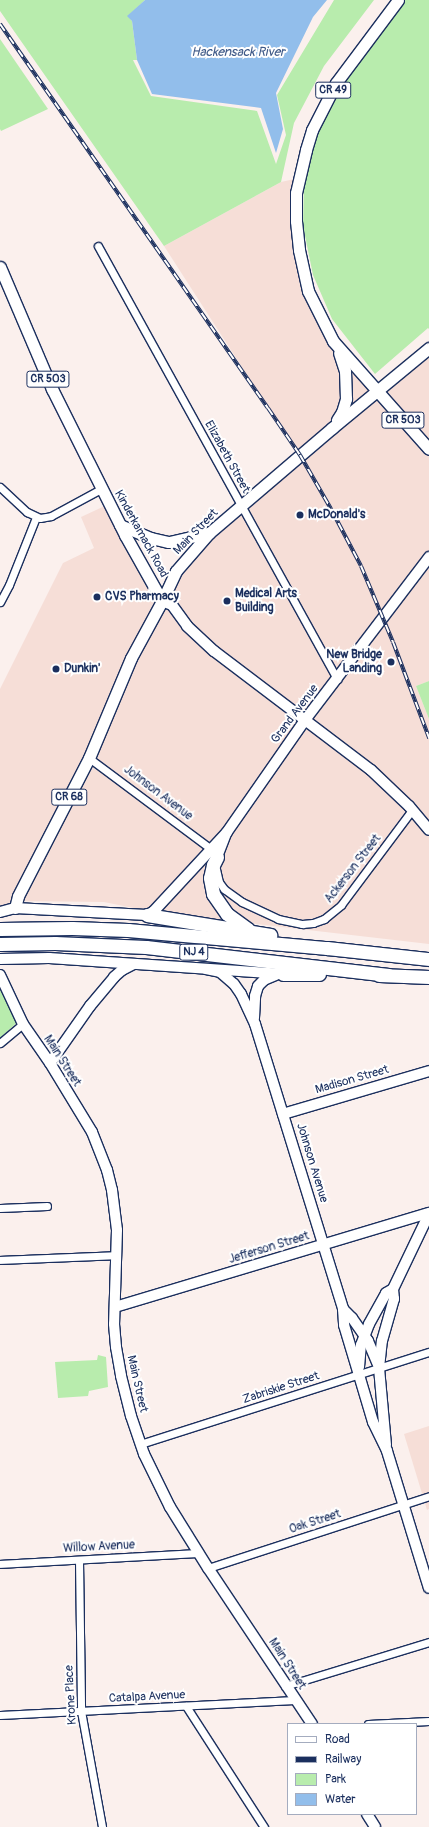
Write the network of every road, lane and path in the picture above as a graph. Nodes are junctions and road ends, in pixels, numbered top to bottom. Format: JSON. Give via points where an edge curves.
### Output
{"nodes":[{"id":1,"x":398,"y":0,"type":"edge"},
{"id":2,"x":98,"y":246,"type":"dead end"},
{"id":3,"x":0,"y":267,"type":"edge"},
{"id":4,"x":333,"y":341,"type":"junction"},
{"id":5,"x":429,"y":348,"type":"edge"},
{"id":6,"x":377,"y":391,"type":"junction"},
{"id":7,"x":332,"y":428,"type":"junction"},
{"id":8,"x":429,"y":449,"type":"edge"},
{"id":9,"x":0,"y":487,"type":"edge"},
{"id":10,"x":101,"y":489,"type":"junction"},
{"id":11,"x":241,"y":505,"type":"junction"},
{"id":12,"x":36,"y":517,"type":"junction"},
{"id":13,"x":120,"y":525,"type":"junction"},
{"id":14,"x":210,"y":533,"type":"junction"},
{"id":15,"x":429,"y":556,"type":"edge"},
{"id":16,"x":162,"y":601,"type":"junction"},
{"id":17,"x":0,"y":602,"type":"edge"},
{"id":18,"x":337,"y":679,"type":"junction"},
{"id":19,"x":306,"y":720,"type":"junction"},
{"id":20,"x":89,"y":758,"type":"junction"},
{"id":21,"x":412,"y":810,"type":"junction"},
{"id":22,"x":429,"y":830,"type":"edge"},
{"id":23,"x":214,"y":853,"type":"junction"},
{"id":24,"x":15,"y":908,"type":"junction"},
{"id":25,"x":0,"y":912,"type":"edge"},
{"id":26,"x":147,"y":915,"type":"junction"},
{"id":27,"x":0,"y":929,"type":"edge"},
{"id":28,"x":271,"y":935,"type":"junction"},
{"id":29,"x":0,"y":944,"type":"edge"},
{"id":30,"x":327,"y":948,"type":"junction"},
{"id":31,"x":0,"y":959,"type":"edge"},
{"id":32,"x":429,"y":959,"type":"edge"},
{"id":33,"x":134,"y":964,"type":"junction"},
{"id":34,"x":206,"y":969,"type":"junction"},
{"id":35,"x":283,"y":974,"type":"junction"},
{"id":36,"x":0,"y":975,"type":"edge"},
{"id":37,"x":388,"y":975,"type":"junction"},
{"id":38,"x":429,"y":977,"type":"edge"},
{"id":39,"x":22,"y":1024,"type":"junction"},
{"id":40,"x":255,"y":1024,"type":"junction"},
{"id":41,"x":0,"y":1043,"type":"edge"},
{"id":42,"x":50,"y":1064,"type":"junction"},
{"id":43,"x":429,"y":1071,"type":"edge"},
{"id":44,"x":283,"y":1114,"type":"junction"},
{"id":45,"x":47,"y":1206,"type":"dead end"},
{"id":46,"x":0,"y":1208,"type":"edge"},
{"id":47,"x":429,"y":1213,"type":"edge"},
{"id":48,"x":324,"y":1245,"type":"junction"},
{"id":49,"x":117,"y":1255,"type":"junction"},
{"id":50,"x":0,"y":1260,"type":"edge"},
{"id":51,"x":393,"y":1289,"type":"junction"},
{"id":52,"x":115,"y":1307,"type":"junction"},
{"id":53,"x":343,"y":1309,"type":"junction"},
{"id":54,"x":364,"y":1336,"type":"junction"},
{"id":55,"x":429,"y":1352,"type":"edge"},
{"id":56,"x":379,"y":1368,"type":"junction"},
{"id":57,"x":359,"y":1375,"type":"junction"},
{"id":58,"x":140,"y":1444,"type":"junction"},
{"id":59,"x":387,"y":1451,"type":"junction"},
{"id":60,"x":429,"y":1496,"type":"edge"},
{"id":61,"x":403,"y":1505,"type":"junction"},
{"id":62,"x":199,"y":1553,"type":"junction"},
{"id":63,"x":79,"y":1560,"type":"junction"},
{"id":64,"x":0,"y":1564,"type":"edge"},
{"id":65,"x":208,"y":1568,"type":"junction"},
{"id":66,"x":429,"y":1588,"type":"edge"},
{"id":67,"x":429,"y":1642,"type":"edge"},
{"id":68,"x":286,"y":1686,"type":"junction"},
{"id":69,"x":295,"y":1700,"type":"junction"},
{"id":70,"x":186,"y":1706,"type":"junction"},
{"id":71,"x":81,"y":1711,"type":"junction"},
{"id":72,"x":0,"y":1715,"type":"edge"},
{"id":73,"x":429,"y":1721,"type":"edge"},
{"id":74,"x":311,"y":1723,"type":"edge"},
{"id":75,"x":388,"y":1723,"type":"edge"},
{"id":76,"x":368,"y":1815,"type":"edge"},
{"id":77,"x":102,"y":1827,"type":"edge"},
{"id":78,"x":264,"y":1827,"type":"edge"},
{"id":79,"x":375,"y":1827,"type":"edge"}],
"edges":[{"from":1,"to":4,"type":"main road","number":"CR 49","via":[[350,63],[324,106],[312,130],[296,193],[299,250],[308,291]]},
{"from":2,"to":11,"type":"street","name":"Elizabeth Street"},
{"from":3,"to":10,"type":"main road","name":"Kinderkamack Road","number":"CR 503","via":[[52,388]]},
{"from":4,"to":6,"type":"main road","number":"CR 49"},
{"from":4,"to":7,"type":"main road","via":[[345,371],[346,394],[342,412]]},
{"from":5,"to":6,"type":"main road","name":"Main Street"},
{"from":6,"to":7,"type":"main road","name":"Main Street"},
{"from":6,"to":8,"type":"main road","number":"CR 503"},
{"from":7,"to":11,"type":"main road","name":"Main Street"},
{"from":9,"to":12,"type":"street"},
{"from":10,"to":12,"type":"street","via":[[51,516]]},
{"from":10,"to":13,"type":"main road","name":"Kinderkamack Road","number":"CR 503"},
{"from":11,"to":14,"type":"main road","name":"Main Street"},
{"from":11,"to":18,"type":"street","name":"Elizabeth Street"},
{"from":12,"to":17,"type":"street"},
{"from":13,"to":14,"type":"main road","via":[[151,538],[169,542]]},
{"from":13,"to":16,"type":"main road","name":"Kinderkamack Road","number":"CR 503"},
{"from":14,"to":16,"type":"main road","name":"Main Street","via":[[176,571]]},
{"from":15,"to":18,"type":"main road","name":"Grand Avenue"},
{"from":16,"to":19,"type":"main road","name":"Kinderkamack Road","via":[[172,605],[187,626],[214,651]]},
{"from":16,"to":20,"type":"main road","name":"Main Street","number":"CR 68","via":[[131,658]]},
{"from":18,"to":19,"type":"main road","name":"Grand Avenue"},
{"from":19,"to":21,"type":"main road","name":"Kinderkamack Road","via":[[371,770]]},
{"from":19,"to":23,"type":"main road","name":"Grand Avenue"},
{"from":20,"to":23,"type":"street","name":"Johnson Avenue"},
{"from":20,"to":24,"type":"main road","name":"Main Street","number":"CR 68","via":[[22,889]]},
{"from":21,"to":22,"type":"main road","name":"Kinderkamack Road"},
{"from":21,"to":23,"type":"street","name":"Ackerson Street","via":[[334,913],[324,919],[302,924],[278,919],[230,896],[216,874]]},
{"from":23,"to":26,"type":"main road","name":"Grand Avenue"},
{"from":23,"to":28,"type":"highway","via":[[210,884],[219,905],[245,928]]},
{"from":24,"to":25,"type":"main road"},
{"from":24,"to":26,"type":"main road"},
{"from":26,"to":28,"type":"highway"},
{"from":27,"to":30,"type":"highway","number":"NJ 4","via":[[128,930]]},
{"from":28,"to":30,"type":"highway","via":[[318,940]]},
{"from":29,"to":37,"type":"highway","number":"NJ 4","via":[[146,947]]},
{"from":30,"to":32,"type":"highway","number":"NJ 4"},
{"from":31,"to":33,"type":"main road","via":[[49,958]]},
{"from":33,"to":34,"type":"main road"},
{"from":33,"to":42,"type":"main road","via":[[122,970],[103,990]]},
{"from":34,"to":35,"type":"main road"},
{"from":34,"to":40,"type":"main road","via":[[220,972],[234,984]]},
{"from":35,"to":37,"type":"highway"},
{"from":35,"to":40,"type":"main road","via":[[267,978],[258,986],[254,1002]]},
{"from":36,"to":39,"type":"main road","name":"Main Street"},
{"from":37,"to":38,"type":"highway","number":"NJ 4"},
{"from":39,"to":41,"type":"street"},
{"from":39,"to":42,"type":"main road","name":"Main Street"},
{"from":40,"to":44,"type":"main road","name":"Johnson Avenue"},
{"from":42,"to":49,"type":"main road","name":"Main Street","via":[[92,1132],[106,1168],[116,1210]]},
{"from":43,"to":44,"type":"main road","name":"Madison Street"},
{"from":44,"to":48,"type":"main road","name":"Johnson Avenue"},
{"from":45,"to":46,"type":"street"},
{"from":47,"to":48,"type":"main road","name":"Jefferson Street"},
{"from":47,"to":51,"type":"main road"},
{"from":48,"to":52,"type":"main road","name":"Jefferson Street"},
{"from":48,"to":53,"type":"main road","name":"Johnson Avenue"},
{"from":49,"to":50,"type":"street"},
{"from":49,"to":52,"type":"main road","name":"Main Street"},
{"from":51,"to":54,"type":"main road","via":[[386,1293]]},
{"from":51,"to":56,"type":"main road","via":[[394,1299],[382,1341]]},
{"from":52,"to":58,"type":"main road","name":"Main Street","via":[[114,1331],[121,1376]]},
{"from":53,"to":54,"type":"main road","name":"Johnson Avenue"},
{"from":53,"to":57,"type":"main road","name":"Johnson Avenue","via":[[344,1325]]},
{"from":54,"to":56,"type":"main road","name":"Johnson Avenue"},
{"from":54,"to":57,"type":"main road"},
{"from":55,"to":56,"type":"street","name":"Zabriskie Street"},
{"from":56,"to":57,"type":"street","name":"Zabriskie Street"},
{"from":56,"to":59,"type":"main road"},
{"from":57,"to":58,"type":"street","name":"Zabriskie Street"},
{"from":57,"to":59,"type":"main road","name":"Johnson Avenue","via":[[376,1428]]},
{"from":58,"to":62,"type":"main road","name":"Main Street","via":[[170,1507]]},
{"from":59,"to":61,"type":"main road","name":"Johnson Avenue"},
{"from":60,"to":61,"type":"street","name":"Oak Street"},
{"from":61,"to":65,"type":"street","name":"Oak Street"},
{"from":61,"to":66,"type":"main road","name":"Johnson Avenue"},
{"from":62,"to":63,"type":"street","name":"Willow Avenue"},
{"from":62,"to":65,"type":"main road","name":"Main Street"},
{"from":63,"to":64,"type":"street","name":"Willow Avenue"},
{"from":63,"to":71,"type":"street","name":"Krone Place"},
{"from":65,"to":68,"type":"main road","name":"Main Street"},
{"from":67,"to":68,"type":"street"},
{"from":68,"to":69,"type":"main road","name":"Main Street"},
{"from":69,"to":70,"type":"street","name":"Catalpa Avenue"},
{"from":69,"to":74,"type":"main road","name":"Main Street"},
{"from":70,"to":71,"type":"street","name":"Catalpa Avenue"},
{"from":70,"to":78,"type":"street"},
{"from":71,"to":72,"type":"street","name":"Catalpa Avenue"},
{"from":71,"to":77,"type":"street","name":"Krone Place"},
{"from":73,"to":75,"type":"street"},
{"from":76,"to":79,"type":"main road"}]}
